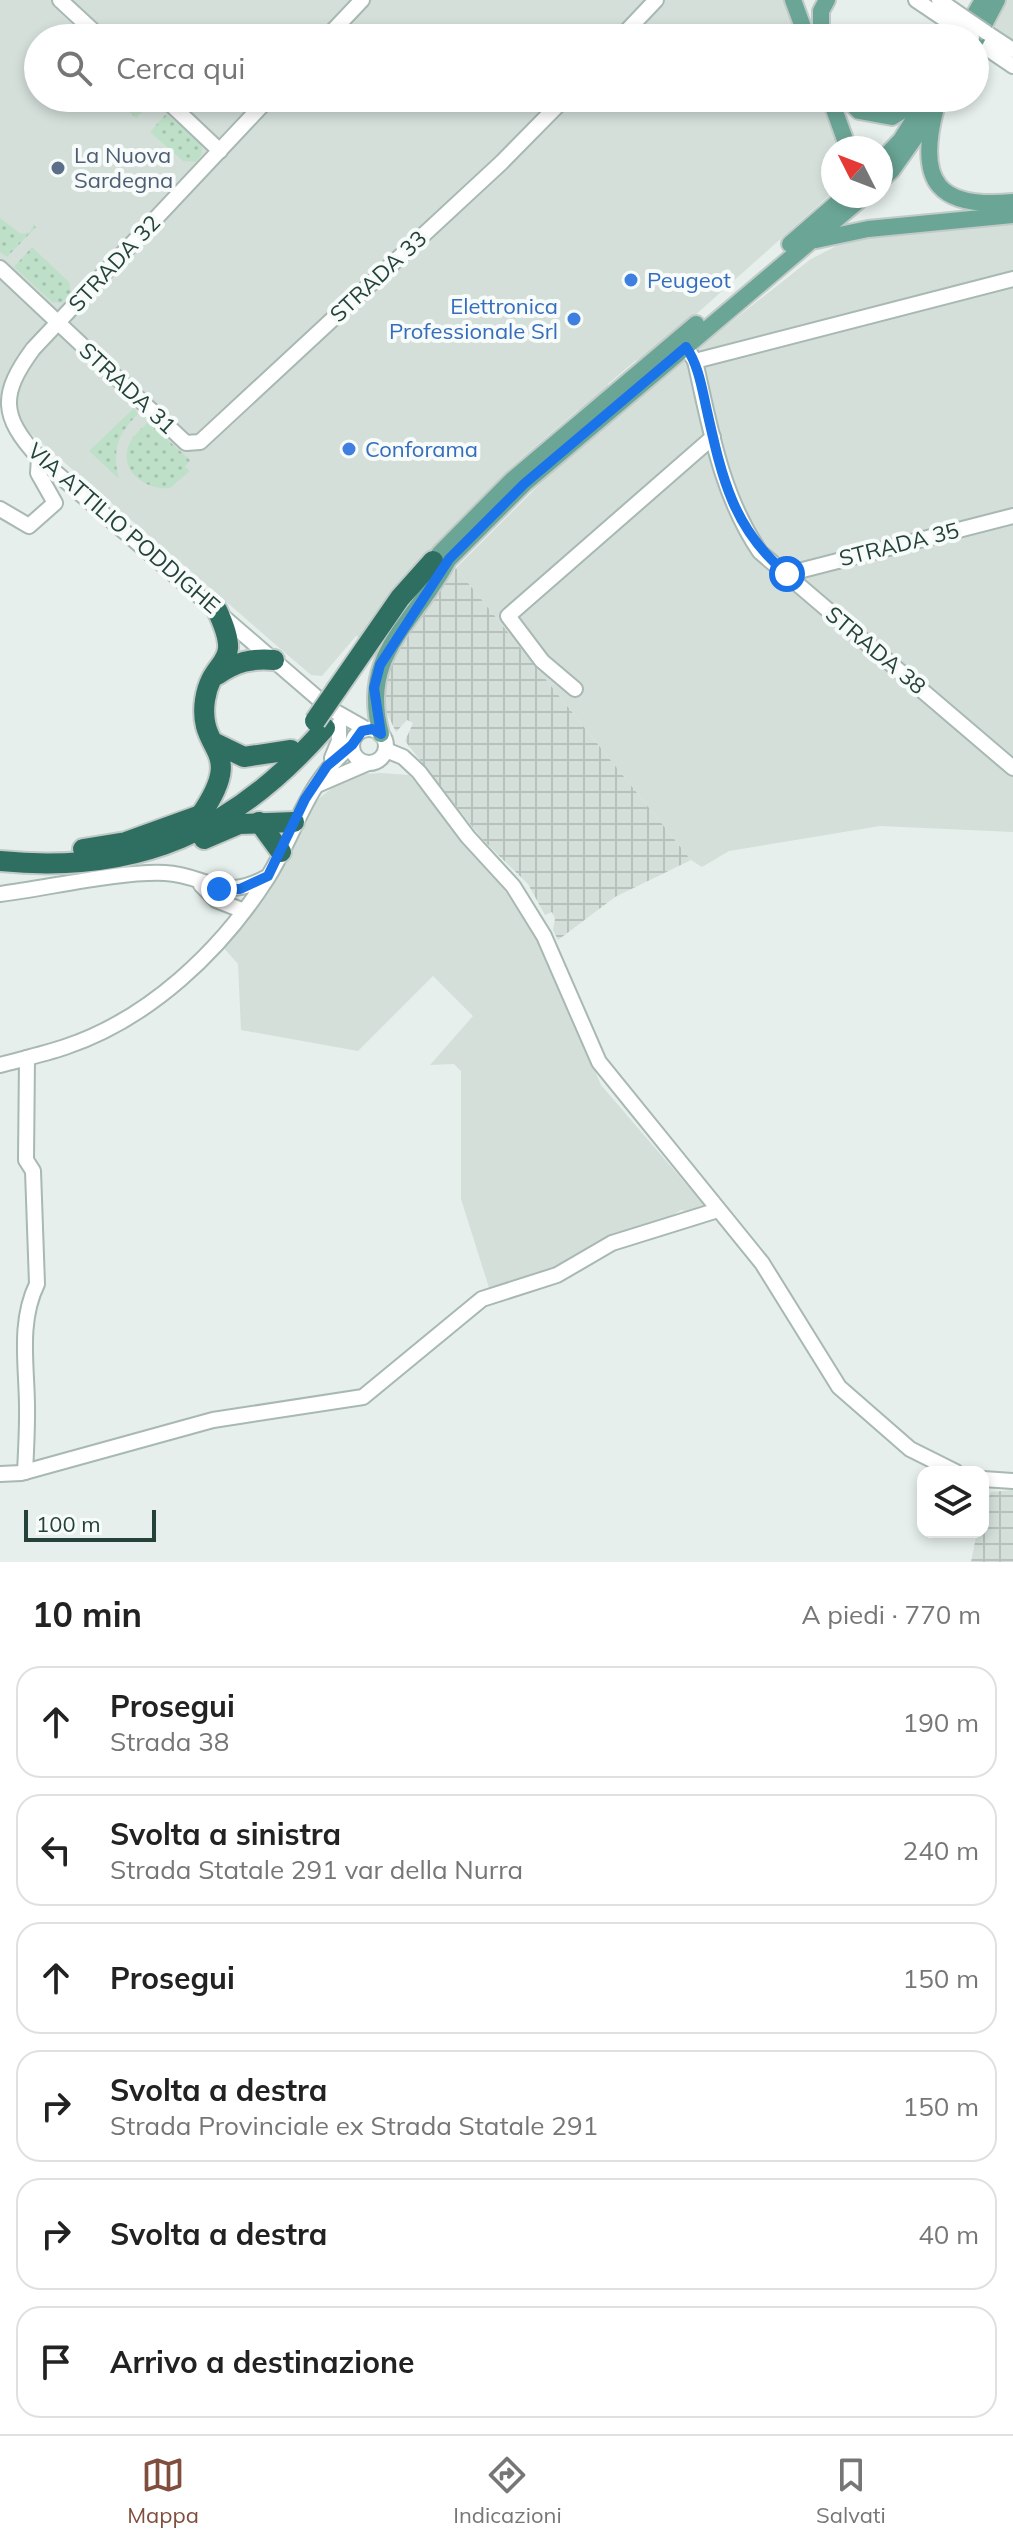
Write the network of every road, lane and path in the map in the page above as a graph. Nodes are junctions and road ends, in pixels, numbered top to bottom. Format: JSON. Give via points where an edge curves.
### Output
{"nodes":[{"id":1,"x":60,"y":0,"type":"edge"},
{"id":2,"x":362,"y":0,"type":"edge"},
{"id":3,"x":656,"y":0,"type":"edge"},
{"id":4,"x":793,"y":0,"type":"edge"},
{"id":5,"x":827,"y":0,"type":"edge"},
{"id":6,"x":916,"y":0,"type":"edge"},
{"id":7,"x":939,"y":0,"type":"edge"},
{"id":8,"x":983,"y":0,"type":"edge"},
{"id":9,"x":997,"y":0,"type":"edge"},
{"id":10,"x":86,"y":24,"type":"edge"},
{"id":11,"x":339,"y":24,"type":"edge"},
{"id":12,"x":633,"y":24,"type":"edge"},
{"id":13,"x":802,"y":24,"type":"edge"},
{"id":14,"x":820,"y":24,"type":"edge"},
{"id":15,"x":955,"y":24,"type":"edge"},
{"id":16,"x":958,"y":24,"type":"edge"},
{"id":17,"x":963,"y":24,"type":"edge"},
{"id":18,"x":985,"y":24,"type":"edge"},
{"id":19,"x":989,"y":42,"type":"edge"},
{"id":20,"x":989,"y":47,"type":"edge"},
{"id":21,"x":1013,"y":50,"type":"edge"},
{"id":22,"x":1013,"y":66,"type":"edge"},
{"id":23,"x":179,"y":112,"type":"edge"},
{"id":24,"x":256,"y":112,"type":"edge"},
{"id":25,"x":551,"y":112,"type":"edge"},
{"id":26,"x":835,"y":112,"type":"edge"},
{"id":27,"x":864,"y":112,"type":"edge"},
{"id":28,"x":904,"y":112,"type":"edge"},
{"id":29,"x":923,"y":112,"type":"edge"},
{"id":30,"x":925,"y":112,"type":"edge"},
{"id":31,"x":931,"y":112,"type":"edge"},
{"id":32,"x":844,"y":136,"type":"edge"},
{"id":33,"x":893,"y":148,"type":"edge"},
{"id":34,"x":220,"y":151,"type":"junction"},
{"id":35,"x":893,"y":161,"type":"edge"},
{"id":36,"x":1013,"y":202,"type":"edge"},
{"id":37,"x":831,"y":208,"type":"edge"},
{"id":38,"x":850,"y":208,"type":"edge"},
{"id":39,"x":1013,"y":215,"type":"edge"},
{"id":40,"x":810,"y":241,"type":"junction"},
{"id":41,"x":0,"y":268,"type":"edge"},
{"id":42,"x":1013,"y":279,"type":"edge"},
{"id":43,"x":58,"y":322,"type":"junction"},
{"id":44,"x":691,"y":354,"type":"junction"},
{"id":45,"x":713,"y":437,"type":"junction"},
{"id":46,"x":186,"y":443,"type":"joint"},
{"id":47,"x":39,"y":458,"type":"junction"},
{"id":48,"x":0,"y":509,"type":"edge"},
{"id":49,"x":1013,"y":516,"type":"edge"},
{"id":50,"x":441,"y":562,"type":"junction"},
{"id":51,"x":787,"y":574,"type":"junction"},
{"id":52,"x":217,"y":610,"type":"junction"},
{"id":53,"x":258,"y":646,"type":"junction"},
{"id":54,"x":274,"y":660,"type":"junction"},
{"id":55,"x":222,"y":667,"type":"junction"},
{"id":56,"x":575,"y":689,"type":"dead end"},
{"id":57,"x":332,"y":711,"type":"junction"},
{"id":58,"x":378,"y":738,"type":"junction"},
{"id":59,"x":215,"y":743,"type":"junction"},
{"id":60,"x":352,"y":744,"type":"junction"},
{"id":61,"x":291,"y":750,"type":"junction"},
{"id":62,"x":368,"y":763,"type":"junction"},
{"id":63,"x":327,"y":766,"type":"junction"},
{"id":64,"x":1013,"y":768,"type":"edge"},
{"id":65,"x":316,"y":785,"type":"junction"},
{"id":66,"x":200,"y":816,"type":"junction"},
{"id":67,"x":259,"y":822,"type":"junction"},
{"id":68,"x":294,"y":822,"type":"junction"},
{"id":69,"x":0,"y":848,"type":"edge"},
{"id":70,"x":150,"y":851,"type":"junction"},
{"id":71,"x":281,"y":852,"type":"junction"},
{"id":72,"x":0,"y":861,"type":"edge"},
{"id":73,"x":268,"y":876,"type":"junction"},
{"id":74,"x":0,"y":894,"type":"edge"},
{"id":75,"x":217,"y":894,"type":"junction"},
{"id":76,"x":244,"y":911,"type":"junction"},
{"id":77,"x":212,"y":950,"type":"junction"},
{"id":78,"x":27,"y":1058,"type":"junction"},
{"id":79,"x":0,"y":1065,"type":"edge"},
{"id":80,"x":718,"y":1210,"type":"junction"},
{"id":81,"x":944,"y":1466,"type":"edge"},
{"id":82,"x":25,"y":1472,"type":"junction"},
{"id":83,"x":0,"y":1474,"type":"edge"},
{"id":84,"x":989,"y":1479,"type":"edge"},
{"id":85,"x":1013,"y":1481,"type":"edge"}],
"edges":[{"from":1,"to":10,"type":"street"},
{"from":2,"to":11,"type":"street"},
{"from":3,"to":12,"type":"street"},
{"from":4,"to":13,"type":"main road"},
{"from":5,"to":14,"type":"main road"},
{"from":6,"to":15,"type":"street"},
{"from":7,"to":16,"type":"street"},
{"from":8,"to":17,"type":"main road"},
{"from":9,"to":18,"type":"main road"},
{"from":19,"to":21,"type":"street"},
{"from":20,"to":22,"type":"street"},
{"from":23,"to":34,"type":"street"},
{"from":24,"to":34,"type":"street","name":"STRADA 32"},
{"from":25,"to":46,"type":"street","name":"STRADA 33","via":[[200,442]]},
{"from":26,"to":32,"type":"main road"},
{"from":27,"to":28,"type":"main road","via":[[892,117]]},
{"from":29,"to":33,"type":"main road"},
{"from":30,"to":35,"type":"main road"},
{"from":31,"to":36,"type":"main road","via":[[926,157],[930,173],[944,190],[983,205]]},
{"from":34,"to":43,"type":"street","name":"STRADA 32"},
{"from":37,"to":50,"type":"main road","via":[[512,480]]},
{"from":38,"to":40,"type":"main road"},
{"from":39,"to":40,"type":"main road","via":[[868,229]]},
{"from":40,"to":44,"type":"main road"},
{"from":41,"to":43,"type":"street","name":"STRADA 31"},
{"from":42,"to":44,"type":"street"},
{"from":43,"to":46,"type":"street","name":"STRADA 31"},
{"from":43,"to":47,"type":"street","name":"VIA ATTILIO PODDIGHE","via":[[17,369],[7,391],[6,410],[15,432]]},
{"from":44,"to":45,"type":"street","name":"STRADA 38"},
{"from":44,"to":50,"type":"main road","via":[[524,484]]},
{"from":45,"to":51,"type":"street","name":"STRADA 38","via":[[739,521],[760,552]]},
{"from":45,"to":56,"type":"street","via":[[508,616],[542,661]]},
{"from":47,"to":48,"type":"street","via":[[38,473],[55,503],[52,509],[29,526]]},
{"from":47,"to":52,"type":"street","name":"VIA ATTILIO PODDIGHE"},
{"from":49,"to":51,"type":"street","name":"STRADA 35"},
{"from":50,"to":57,"type":"highway","via":[[400,598]]},
{"from":50,"to":58,"type":"main road","via":[[380,665],[374,688]]},
{"from":51,"to":64,"type":"street","name":"STRADA 38"},
{"from":52,"to":53,"type":"street","name":"VIA ATTILIO PODDIGHE"},
{"from":52,"to":55,"type":"highway","via":[[231,642]]},
{"from":53,"to":54,"type":"street","name":"VIA ATTILIO PODDIGHE"},
{"from":53,"to":55,"type":"highway"},
{"from":54,"to":55,"type":"highway","via":[[253,658]]},
{"from":54,"to":57,"type":"street"},
{"from":55,"to":59,"type":"highway","via":[[205,701],[205,722]]},
{"from":57,"to":58,"type":"street"},
{"from":57,"to":60,"type":"street"},
{"from":57,"to":61,"type":"highway"},
{"from":57,"to":63,"type":"street","via":[[336,751]]},
{"from":57,"to":70,"type":"highway","via":[[298,759],[248,803]]},
{"from":58,"to":60,"type":"street","via":[[357,734]]},
{"from":58,"to":62,"type":"street","via":[[379,760]]},
{"from":58,"to":80,"type":"street","via":[[419,772],[513,886],[544,936],[599,1062]]},
{"from":59,"to":61,"type":"highway","via":[[244,757]]},
{"from":59,"to":66,"type":"highway","via":[[222,775]]},
{"from":60,"to":62,"type":"street","via":[[354,755]]},
{"from":60,"to":63,"type":"street"},
{"from":61,"to":66,"type":"highway","via":[[241,793]]},
{"from":62,"to":65,"type":"street"},
{"from":63,"to":65,"type":"street"},
{"from":65,"to":68,"type":"street"},
{"from":66,"to":69,"type":"highway","via":[[126,842],[56,853]]},
{"from":67,"to":68,"type":"highway"},
{"from":67,"to":70,"type":"highway","via":[[239,824],[176,849]]},
{"from":67,"to":71,"type":"highway"},
{"from":68,"to":71,"type":"street"},
{"from":70,"to":72,"type":"highway","via":[[53,864]]},
{"from":71,"to":73,"type":"street"},
{"from":73,"to":75,"type":"street"},
{"from":73,"to":76,"type":"street"},
{"from":74,"to":75,"type":"street","via":[[148,874],[186,877]]},
{"from":75,"to":76,"type":"street","via":[[234,897]]},
{"from":75,"to":77,"type":"street","via":[[221,925]]},
{"from":76,"to":77,"type":"street"},
{"from":77,"to":78,"type":"street","via":[[177,983],[121,1020]]},
{"from":78,"to":79,"type":"street"},
{"from":78,"to":82,"type":"street","via":[[26,1160],[33,1171],[37,1284],[30,1298],[23,1357],[28,1413]]},
{"from":80,"to":81,"type":"street","via":[[762,1263],[850,1399],[910,1449]]},
{"from":80,"to":82,"type":"street","via":[[612,1243],[557,1275],[482,1299],[363,1397],[213,1420]]},
{"from":82,"to":83,"type":"street"},
{"from":84,"to":85,"type":"street"}]}
